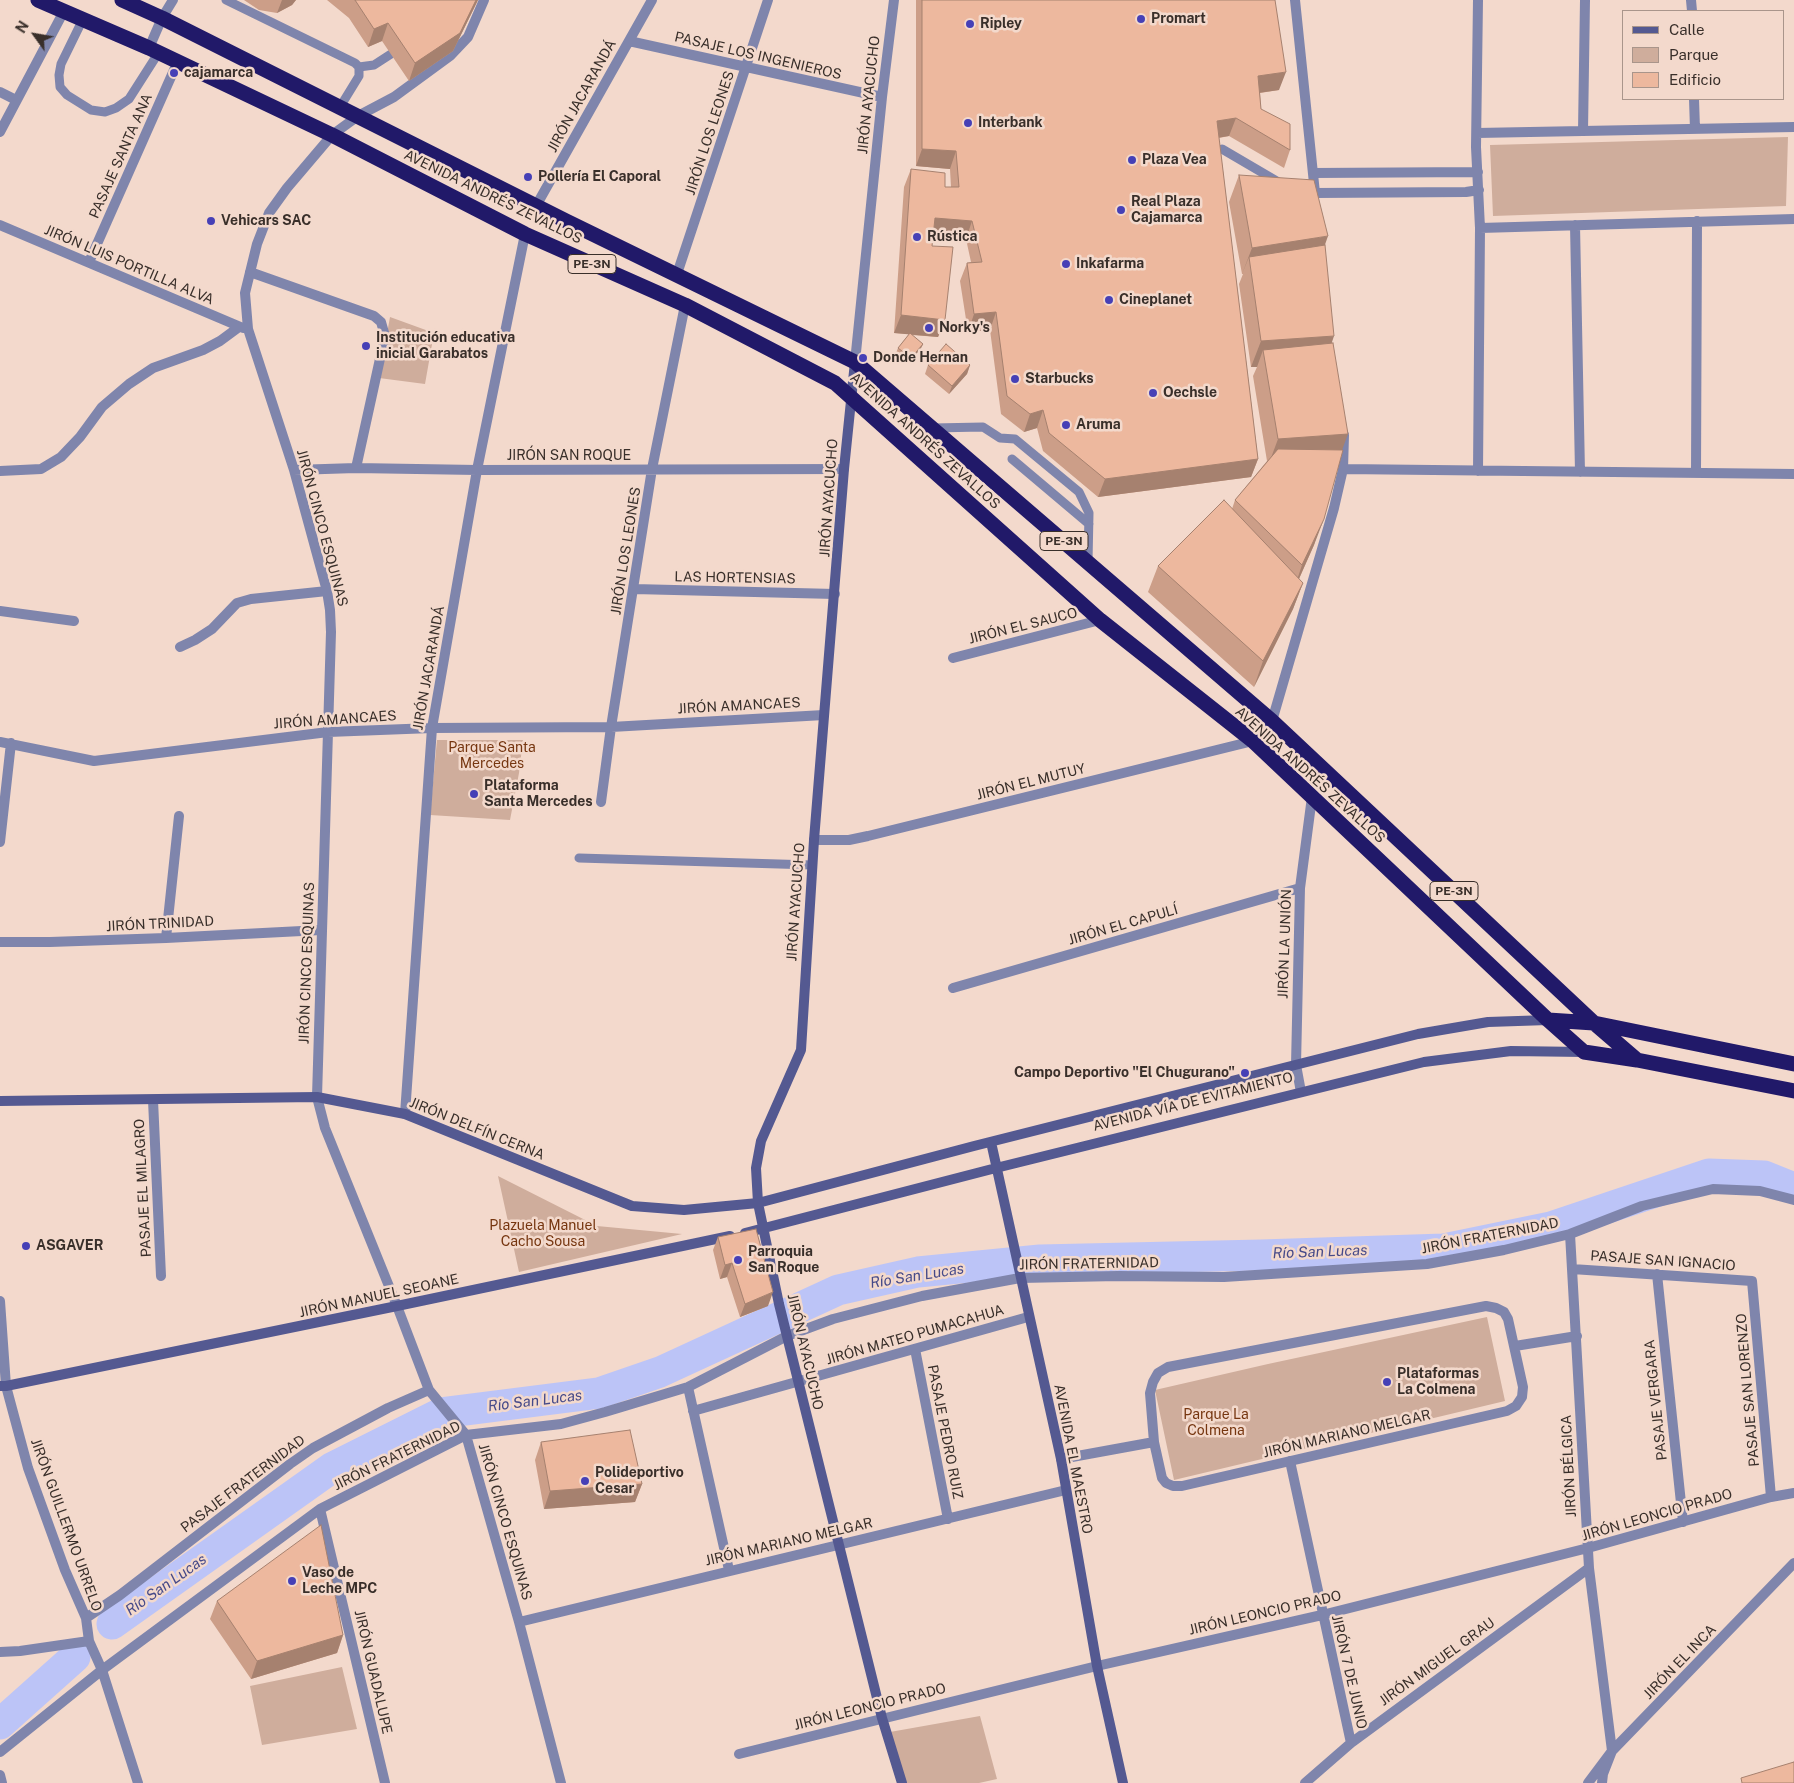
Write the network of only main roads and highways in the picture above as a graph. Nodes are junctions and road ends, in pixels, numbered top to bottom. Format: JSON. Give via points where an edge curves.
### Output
{"nodes":[{"id":1,"x":38,"y":0,"type":"edge"},
{"id":2,"x":122,"y":0,"type":"edge"},
{"id":3,"x":1548,"y":1020,"type":"junction"},
{"id":4,"x":1594,"y":1023,"type":"junction"},
{"id":5,"x":1584,"y":1052,"type":"joint"},
{"id":6,"x":1637,"y":1060,"type":"junction"},
{"id":7,"x":1794,"y":1064,"type":"edge"},
{"id":8,"x":1794,"y":1091,"type":"edge"}],
"edges":[{"from":1,"to":3,"type":"highway","name":"AVENIDA ANDRÉS ZEVALLOS","number":"PE-3N","via":[[178,61],[525,234],[685,305],[836,383],[1100,620],[1253,741]]},
{"from":2,"to":4,"type":"highway","name":"AVENIDA ANDRÉS ZEVALLOS","number":"PE-3N","via":[[855,362],[1272,721]]},
{"from":3,"to":4,"type":"highway"},
{"from":3,"to":5,"type":"highway","name":"AVENIDA ANDRÉS ZEVALLOS","number":"PE-3N"},
{"from":4,"to":6,"type":"highway","name":"AVENIDA ANDRÉS ZEVALLOS","number":"PE-3N"},
{"from":4,"to":7,"type":"highway"},
{"from":5,"to":6,"type":"highway","name":"AVENIDA VÍA DE EVITAMIENTO","number":"PE-3N"},
{"from":6,"to":8,"type":"highway","number":"PE-3N"}]}
